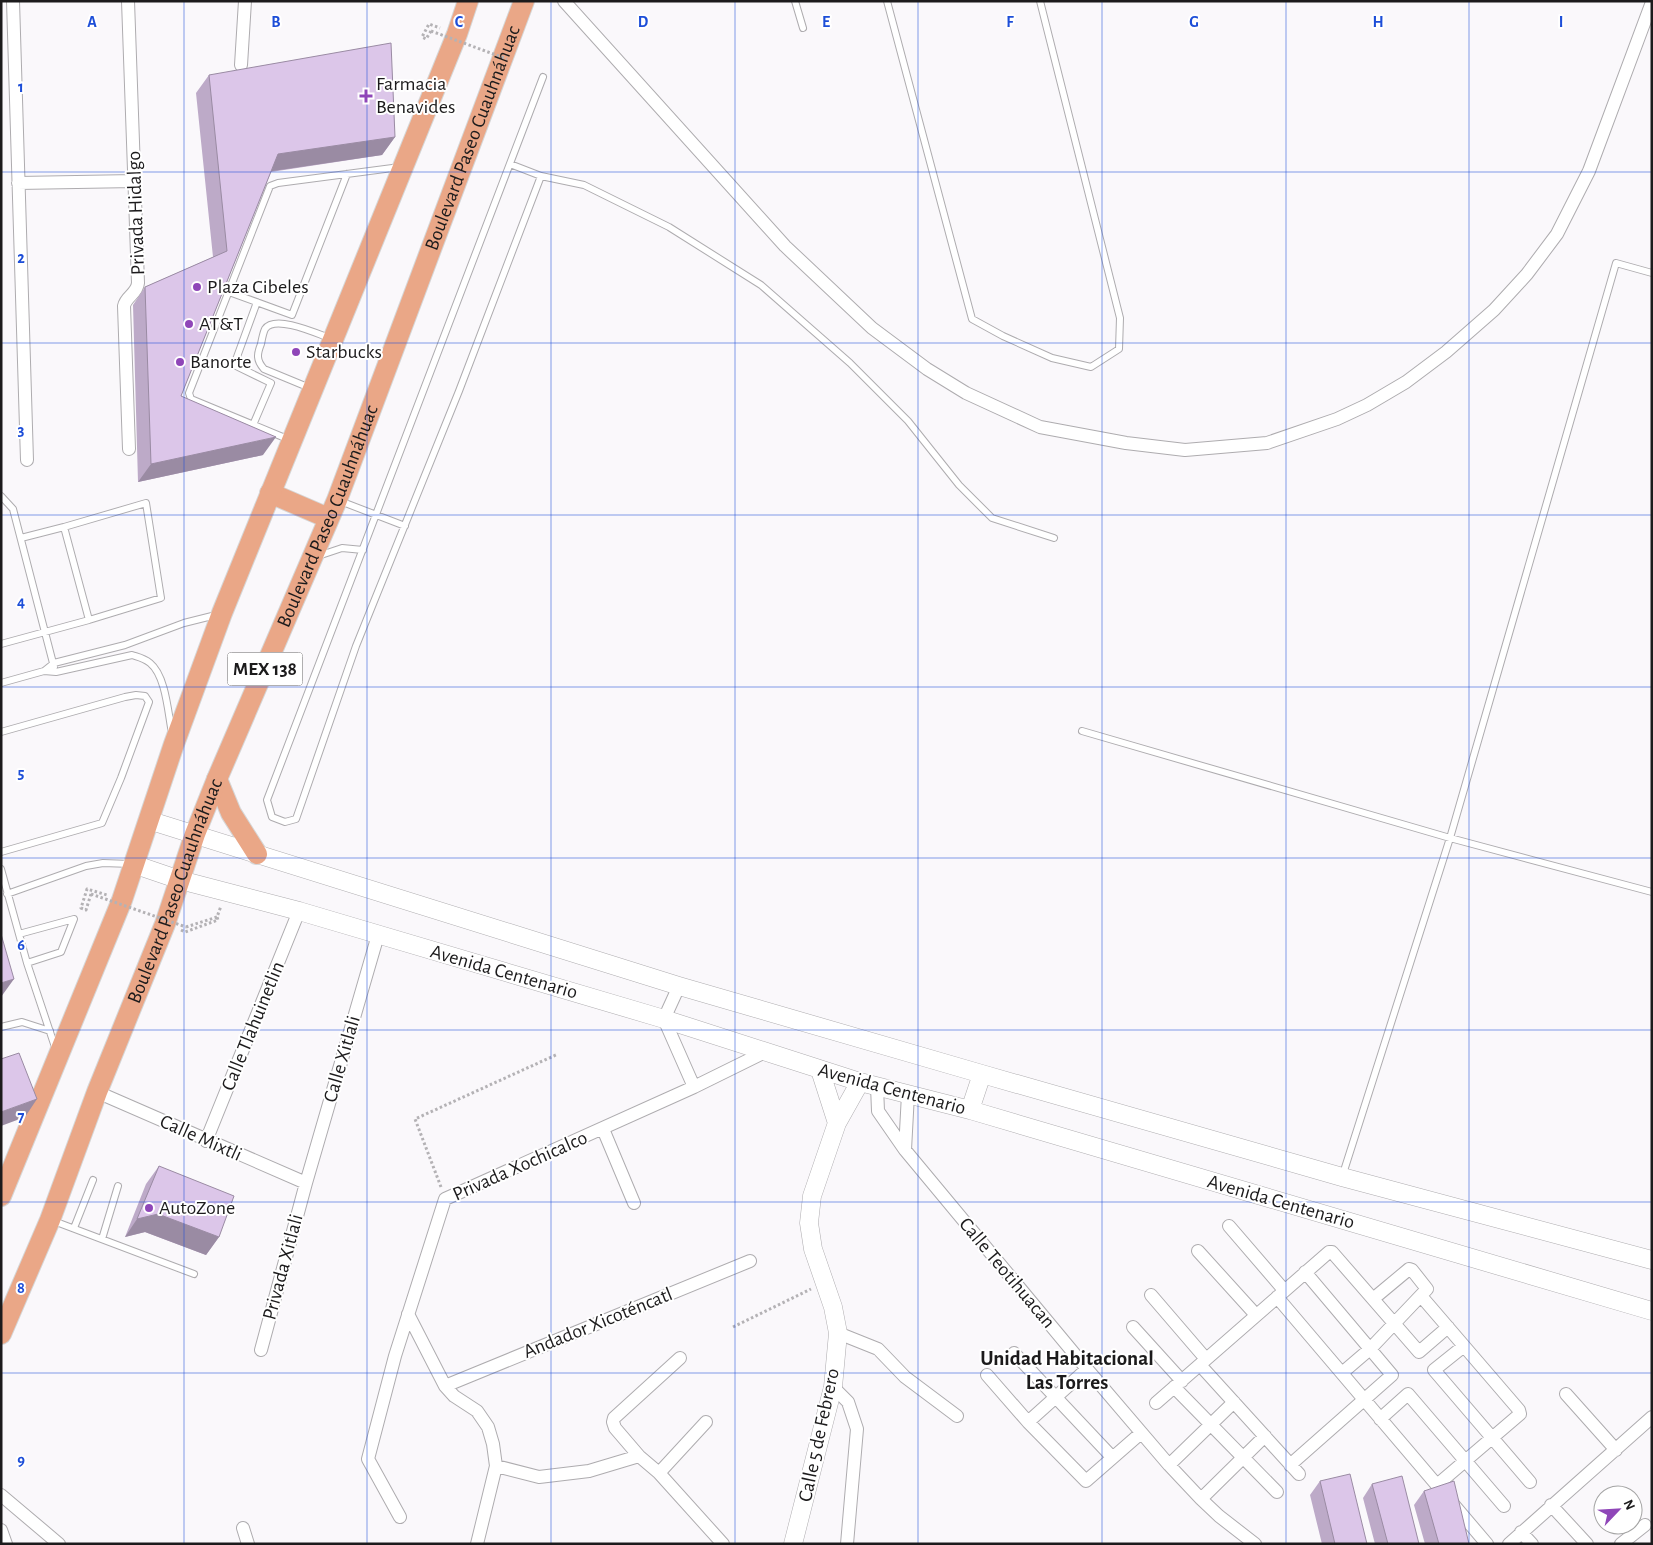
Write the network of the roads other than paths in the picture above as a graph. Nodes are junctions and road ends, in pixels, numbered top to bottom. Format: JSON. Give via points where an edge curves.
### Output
{"nodes":[{"id":1,"x":13,"y":1,"type":"edge"},
{"id":2,"x":128,"y":1,"type":"edge"},
{"id":3,"x":245,"y":1,"type":"edge"},
{"id":4,"x":468,"y":1,"type":"edge"},
{"id":5,"x":524,"y":1,"type":"edge"},
{"id":6,"x":564,"y":1,"type":"edge"},
{"id":7,"x":795,"y":1,"type":"edge"},
{"id":8,"x":887,"y":1,"type":"edge"},
{"id":9,"x":1040,"y":1,"type":"edge"},
{"id":10,"x":1652,"y":2,"type":"edge"},
{"id":11,"x":803,"y":28,"type":"dead end"},
{"id":12,"x":241,"y":65,"type":"dead end"},
{"id":13,"x":543,"y":77,"type":"dead end"},
{"id":14,"x":510,"y":164,"type":"junction"},
{"id":15,"x":403,"y":167,"type":"junction"},
{"id":16,"x":347,"y":174,"type":"junction"},
{"id":17,"x":541,"y":176,"type":"junction"},
{"id":18,"x":135,"y":181,"type":"junction"},
{"id":19,"x":18,"y":183,"type":"junction"},
{"id":20,"x":1652,"y":273,"type":"edge"},
{"id":21,"x":229,"y":292,"type":"junction"},
{"id":22,"x":257,"y":302,"type":"junction"},
{"id":23,"x":333,"y":340,"type":"junction"},
{"id":24,"x":313,"y":389,"type":"junction"},
{"id":25,"x":253,"y":425,"type":"junction"},
{"id":26,"x":292,"y":441,"type":"junction"},
{"id":27,"x":129,"y":449,"type":"dead end"},
{"id":28,"x":27,"y":460,"type":"dead end"},
{"id":29,"x":270,"y":493,"type":"junction"},
{"id":30,"x":1,"y":496,"type":"edge"},
{"id":31,"x":337,"y":500,"type":"junction"},
{"id":32,"x":376,"y":516,"type":"junction"},
{"id":33,"x":328,"y":518,"type":"junction"},
{"id":34,"x":405,"y":526,"type":"junction"},
{"id":35,"x":64,"y":527,"type":"junction"},
{"id":36,"x":21,"y":538,"type":"junction"},
{"id":37,"x":1054,"y":538,"type":"dead end"},
{"id":38,"x":363,"y":550,"type":"junction"},
{"id":39,"x":312,"y":558,"type":"junction"},
{"id":40,"x":222,"y":613,"type":"junction"},
{"id":41,"x":89,"y":620,"type":"junction"},
{"id":42,"x":45,"y":632,"type":"junction"},
{"id":43,"x":1,"y":644,"type":"edge"},
{"id":44,"x":54,"y":663,"type":"junction"},
{"id":45,"x":44,"y":671,"type":"junction"},
{"id":46,"x":56,"y":672,"type":"junction"},
{"id":47,"x":1,"y":683,"type":"edge"},
{"id":48,"x":1082,"y":730,"type":"dead end"},
{"id":49,"x":1,"y":732,"type":"edge"},
{"id":50,"x":174,"y":744,"type":"junction"},
{"id":51,"x":217,"y":779,"type":"junction"},
{"id":52,"x":148,"y":820,"type":"junction"},
{"id":53,"x":195,"y":834,"type":"junction"},
{"id":54,"x":1450,"y":838,"type":"junction"},
{"id":55,"x":1,"y":852,"type":"edge"},
{"id":56,"x":257,"y":854,"type":"junction"},
{"id":57,"x":133,"y":864,"type":"junction"},
{"id":58,"x":1,"y":869,"type":"edge"},
{"id":59,"x":180,"y":880,"type":"junction"},
{"id":60,"x":1652,"y":892,"type":"edge"},
{"id":61,"x":8,"y":894,"type":"junction"},
{"id":62,"x":299,"y":911,"type":"junction"},
{"id":63,"x":19,"y":934,"type":"junction"},
{"id":64,"x":378,"y":935,"type":"junction"},
{"id":65,"x":27,"y":963,"type":"junction"},
{"id":66,"x":679,"y":986,"type":"junction"},
{"id":67,"x":664,"y":1019,"type":"junction"},
{"id":68,"x":1,"y":1027,"type":"edge"},
{"id":69,"x":50,"y":1030,"type":"junction"},
{"id":70,"x":765,"y":1052,"type":"junction"},
{"id":71,"x":58,"y":1058,"type":"junction"},
{"id":72,"x":820,"y":1070,"type":"junction"},
{"id":73,"x":982,"y":1074,"type":"junction"},
{"id":74,"x":860,"y":1082,"type":"junction"},
{"id":75,"x":877,"y":1086,"type":"junction"},
{"id":76,"x":694,"y":1087,"type":"junction"},
{"id":77,"x":97,"y":1092,"type":"junction"},
{"id":78,"x":908,"y":1094,"type":"junction"},
{"id":79,"x":970,"y":1110,"type":"junction"},
{"id":80,"x":837,"y":1123,"type":"junction"},
{"id":81,"x":603,"y":1129,"type":"junction"},
{"id":82,"x":206,"y":1141,"type":"junction"},
{"id":83,"x":905,"y":1150,"type":"junction"},
{"id":84,"x":1342,"y":1177,"type":"junction"},
{"id":85,"x":93,"y":1180,"type":"dead end"},
{"id":86,"x":306,"y":1183,"type":"junction"},
{"id":87,"x":118,"y":1186,"type":"dead end"},
{"id":88,"x":1,"y":1196,"type":"edge"},
{"id":89,"x":634,"y":1203,"type":"dead end"},
{"id":90,"x":50,"y":1220,"type":"junction"},
{"id":91,"x":1229,"y":1226,"type":"dead end"},
{"id":92,"x":74,"y":1228,"type":"junction"},
{"id":93,"x":102,"y":1239,"type":"junction"},
{"id":94,"x":1198,"y":1251,"type":"dead end"},
{"id":95,"x":1652,"y":1260,"type":"edge"},
{"id":96,"x":750,"y":1261,"type":"dead end"},
{"id":97,"x":1305,"y":1272,"type":"junction"},
{"id":98,"x":194,"y":1274,"type":"dead end"},
{"id":99,"x":1280,"y":1294,"type":"junction"},
{"id":100,"x":1151,"y":1295,"type":"dead end"},
{"id":101,"x":1421,"y":1296,"type":"junction"},
{"id":102,"x":1372,"y":1299,"type":"junction"},
{"id":103,"x":1652,"y":1311,"type":"edge"},
{"id":104,"x":408,"y":1314,"type":"junction"},
{"id":105,"x":1256,"y":1315,"type":"junction"},
{"id":106,"x":1394,"y":1324,"type":"junction"},
{"id":107,"x":1133,"y":1327,"type":"dead end"},
{"id":108,"x":1448,"y":1327,"type":"junction"},
{"id":109,"x":838,"y":1333,"type":"junction"},
{"id":110,"x":1,"y":1334,"type":"edge"},
{"id":111,"x":1464,"y":1346,"type":"junction"},
{"id":112,"x":1370,"y":1349,"type":"junction"},
{"id":113,"x":261,"y":1350,"type":"dead end"},
{"id":114,"x":1014,"y":1353,"type":"dead end"},
{"id":115,"x":680,"y":1358,"type":"dead end"},
{"id":116,"x":1203,"y":1362,"type":"junction"},
{"id":117,"x":1087,"y":1369,"type":"junction"},
{"id":118,"x":1342,"y":1373,"type":"junction"},
{"id":119,"x":987,"y":1375,"type":"dead end"},
{"id":120,"x":1178,"y":1384,"type":"junction"},
{"id":121,"x":445,"y":1386,"type":"junction"},
{"id":122,"x":833,"y":1386,"type":"junction"},
{"id":123,"x":1566,"y":1394,"type":"dead end"},
{"id":124,"x":1056,"y":1396,"type":"junction"},
{"id":125,"x":1364,"y":1400,"type":"junction"},
{"id":126,"x":1234,"y":1402,"type":"junction"},
{"id":127,"x":1156,"y":1403,"type":"dead end"},
{"id":128,"x":957,"y":1416,"type":"dead end"},
{"id":129,"x":1652,"y":1418,"type":"edge"},
{"id":130,"x":1380,"y":1419,"type":"junction"},
{"id":131,"x":706,"y":1422,"type":"dead end"},
{"id":132,"x":1028,"y":1422,"type":"junction"},
{"id":133,"x":1210,"y":1424,"type":"junction"},
{"id":134,"x":1141,"y":1433,"type":"junction"},
{"id":135,"x":1265,"y":1436,"type":"junction"},
{"id":136,"x":1493,"y":1439,"type":"junction"},
{"id":137,"x":1616,"y":1450,"type":"junction"},
{"id":138,"x":639,"y":1456,"type":"junction"},
{"id":139,"x":1112,"y":1457,"type":"junction"},
{"id":140,"x":1242,"y":1457,"type":"junction"},
{"id":141,"x":1465,"y":1462,"type":"junction"},
{"id":142,"x":1169,"y":1465,"type":"junction"},
{"id":143,"x":496,"y":1466,"type":"junction"},
{"id":144,"x":659,"y":1473,"type":"junction"},
{"id":145,"x":1530,"y":1482,"type":"dead end"},
{"id":146,"x":1437,"y":1486,"type":"junction"},
{"id":147,"x":1277,"y":1492,"type":"dead end"},
{"id":148,"x":1,"y":1495,"type":"edge"},
{"id":149,"x":1200,"y":1499,"type":"junction"},
{"id":150,"x":1551,"y":1505,"type":"junction"},
{"id":151,"x":1504,"y":1506,"type":"dead end"},
{"id":152,"x":400,"y":1517,"type":"dead end"},
{"id":153,"x":1645,"y":1525,"type":"dead end"},
{"id":154,"x":243,"y":1528,"type":"dead end"},
{"id":155,"x":1,"y":1530,"type":"edge"},
{"id":156,"x":1521,"y":1532,"type":"junction"},
{"id":157,"x":6,"y":1544,"type":"edge"},
{"id":158,"x":59,"y":1544,"type":"edge"},
{"id":159,"x":248,"y":1544,"type":"edge"},
{"id":160,"x":477,"y":1544,"type":"edge"},
{"id":161,"x":723,"y":1544,"type":"edge"},
{"id":162,"x":793,"y":1544,"type":"edge"},
{"id":163,"x":846,"y":1544,"type":"edge"},
{"id":164,"x":1255,"y":1544,"type":"edge"},
{"id":165,"x":1487,"y":1544,"type":"edge"},
{"id":166,"x":1509,"y":1544,"type":"edge"},
{"id":167,"x":1532,"y":1544,"type":"edge"},
{"id":168,"x":1587,"y":1544,"type":"edge"},
{"id":169,"x":1621,"y":1544,"type":"edge"}],
"edges":[{"from":1,"to":19,"type":"street"},
{"from":2,"to":18,"type":"street","name":"Privada Hidalgo"},
{"from":3,"to":12,"type":"street"},
{"from":4,"to":15,"type":"main road","number":"MEX 138"},
{"from":5,"to":31,"type":"main road","name":"Boulevard Paseo Cuauhnáhuac","number":"MEX 138"},
{"from":6,"to":10,"type":"street","via":[[785,246],[872,328],[927,369],[966,393],[1040,428],[1186,450],[1267,443],[1337,419],[1406,382],[1494,310],[1527,274],[1556,234],[1585,179]]},
{"from":7,"to":11,"type":"lane"},
{"from":8,"to":9,"type":"lane","via":[[972,319],[1052,358],[1091,367],[1119,349],[1120,318]]},
{"from":13,"to":14,"type":"lane"},
{"from":14,"to":17,"type":"lane"},
{"from":14,"to":32,"type":"lane"},
{"from":15,"to":16,"type":"lane"},
{"from":15,"to":23,"type":"main road","number":"MEX 138"},
{"from":16,"to":21,"type":"lane","via":[[270,186]]},
{"from":16,"to":22,"type":"lane","via":[[292,315]]},
{"from":17,"to":34,"type":"lane"},
{"from":17,"to":37,"type":"lane","via":[[584,186],[660,223],[761,285],[850,363],[908,421],[959,485],[992,518]]},
{"from":18,"to":19,"type":"street"},
{"from":18,"to":27,"type":"street","name":"Privada Hidalgo","via":[[138,286],[124,309]]},
{"from":19,"to":28,"type":"street"},
{"from":20,"to":54,"type":"lane","via":[[1616,263]]},
{"from":21,"to":22,"type":"lane"},
{"from":21,"to":25,"type":"lane","via":[[189,393],[191,400]]},
{"from":22,"to":25,"type":"lane","via":[[234,365],[271,383]]},
{"from":23,"to":24,"type":"main road","number":"MEX 138"},
{"from":23,"to":24,"type":"lane","via":[[281,322],[266,328],[257,355],[259,363],[264,369]]},
{"from":24,"to":26,"type":"main road","number":"MEX 138"},
{"from":25,"to":26,"type":"lane"},
{"from":26,"to":29,"type":"main road","number":"MEX 138"},
{"from":29,"to":33,"type":"main road"},
{"from":29,"to":40,"type":"main road","number":"MEX 138"},
{"from":30,"to":36,"type":"lane","via":[[13,509]]},
{"from":31,"to":32,"type":"lane"},
{"from":31,"to":33,"type":"main road","name":"Boulevard Paseo Cuauhnáhuac","number":"MEX 138"},
{"from":32,"to":34,"type":"lane"},
{"from":32,"to":38,"type":"lane"},
{"from":33,"to":39,"type":"main road","name":"Boulevard Paseo Cuauhnáhuac","number":"MEX 138"},
{"from":34,"to":38,"type":"lane","via":[[356,646],[296,819],[285,822],[272,818],[266,800]]},
{"from":35,"to":36,"type":"lane"},
{"from":35,"to":41,"type":"lane"},
{"from":35,"to":41,"type":"lane","via":[[146,503],[161,598]]},
{"from":36,"to":42,"type":"lane"},
{"from":38,"to":39,"type":"lane","via":[[342,548]]},
{"from":39,"to":51,"type":"main road","name":"Boulevard Paseo Cuauhnáhuac","number":"MEX 138"},
{"from":40,"to":44,"type":"lane","via":[[125,645]]},
{"from":40,"to":50,"type":"main road","number":"MEX 138"},
{"from":41,"to":42,"type":"lane"},
{"from":42,"to":43,"type":"lane"},
{"from":42,"to":44,"type":"lane"},
{"from":44,"to":45,"type":"lane"},
{"from":44,"to":46,"type":"lane"},
{"from":45,"to":46,"type":"lane"},
{"from":45,"to":47,"type":"lane"},
{"from":46,"to":50,"type":"lane","via":[[132,655],[143,658],[151,663],[159,676]]},
{"from":48,"to":54,"type":"lane"},
{"from":49,"to":55,"type":"lane","via":[[125,697],[144,696],[149,702],[102,823]]},
{"from":50,"to":52,"type":"main road","number":"MEX 138"},
{"from":51,"to":53,"type":"main road","name":"Boulevard Paseo Cuauhnáhuac","number":"MEX 138"},
{"from":51,"to":56,"type":"main road","via":[[231,813]]},
{"from":52,"to":53,"type":"street","name":"Avenida Centenario"},
{"from":52,"to":57,"type":"main road","number":"MEX 138"},
{"from":53,"to":56,"type":"street","name":"Avenida Centenario"},
{"from":53,"to":59,"type":"main road","name":"Boulevard Paseo Cuauhnáhuac","number":"MEX 138"},
{"from":54,"to":60,"type":"lane"},
{"from":54,"to":84,"type":"lane"},
{"from":56,"to":66,"type":"street","name":"Avenida Centenario"},
{"from":57,"to":59,"type":"street","name":"Avenida Centenario"},
{"from":57,"to":61,"type":"lane","via":[[86,866]]},
{"from":57,"to":71,"type":"main road","number":"MEX 138","via":[[122,900]]},
{"from":58,"to":61,"type":"lane"},
{"from":59,"to":62,"type":"street","name":"Avenida Centenario"},
{"from":59,"to":77,"type":"main road","name":"Boulevard Paseo Cuauhnáhuac","number":"MEX 138"},
{"from":61,"to":63,"type":"lane"},
{"from":62,"to":64,"type":"street","name":"Avenida Centenario"},
{"from":62,"to":82,"type":"street","name":"Calle Tlahuinetlin"},
{"from":63,"to":65,"type":"lane"},
{"from":63,"to":65,"type":"lane","via":[[74,919],[61,952]]},
{"from":64,"to":67,"type":"street","name":"Avenida Centenario"},
{"from":64,"to":86,"type":"street","name":"Calle Xitlali"},
{"from":65,"to":69,"type":"lane"},
{"from":66,"to":67,"type":"street"},
{"from":66,"to":73,"type":"street","name":"Avenida Centenario"},
{"from":67,"to":70,"type":"street","name":"Avenida Centenario"},
{"from":67,"to":76,"type":"street"},
{"from":68,"to":69,"type":"lane","via":[[22,1022]]},
{"from":69,"to":71,"type":"lane"},
{"from":70,"to":72,"type":"street","name":"Avenida Centenario"},
{"from":70,"to":76,"type":"street","name":"Privada Xochicalco"},
{"from":71,"to":88,"type":"main road","number":"MEX 138"},
{"from":72,"to":74,"type":"street","name":"Avenida Centenario"},
{"from":72,"to":80,"type":"street"},
{"from":73,"to":79,"type":"street"},
{"from":73,"to":84,"type":"street","name":"Avenida Centenario"},
{"from":74,"to":75,"type":"street","name":"Avenida Centenario"},
{"from":74,"to":80,"type":"street","name":"Calle 5 de Febrero"},
{"from":75,"to":78,"type":"street","name":"Avenida Centenario"},
{"from":75,"to":83,"type":"street","name":"Calle Teotihuacan","via":[[878,1111]]},
{"from":76,"to":81,"type":"street","name":"Privada Xochicalco"},
{"from":77,"to":82,"type":"street","name":"Calle Mixtli"},
{"from":77,"to":90,"type":"main road","name":"Boulevard Paseo Cuauhnáhuac","number":"MEX 138"},
{"from":78,"to":79,"type":"street","name":"Avenida Centenario"},
{"from":78,"to":83,"type":"street"},
{"from":79,"to":103,"type":"street","name":"Avenida Centenario"},
{"from":80,"to":109,"type":"street","name":"Calle 5 de Febrero","via":[[812,1196],[809,1223],[813,1249],[833,1307]]},
{"from":81,"to":89,"type":"street"},
{"from":81,"to":104,"type":"street","name":"Privada Xochicalco","via":[[445,1199]]},
{"from":82,"to":86,"type":"street","name":"Calle Mixtli"},
{"from":83,"to":117,"type":"street","name":"Calle Teotihuacan"},
{"from":84,"to":95,"type":"street","name":"Avenida Centenario"},
{"from":85,"to":92,"type":"lane"},
{"from":86,"to":113,"type":"street","name":"Privada Xitlali"},
{"from":87,"to":93,"type":"lane"},
{"from":90,"to":92,"type":"lane"},
{"from":90,"to":110,"type":"main road","name":"Boulevard Paseo Cuauhnáhuac","number":"MEX 138"},
{"from":91,"to":99,"type":"street"},
{"from":92,"to":93,"type":"lane"},
{"from":93,"to":98,"type":"lane"},
{"from":94,"to":105,"type":"street"},
{"from":96,"to":121,"type":"street","name":"Andador Xicoténcatl"},
{"from":97,"to":99,"type":"street"},
{"from":97,"to":102,"type":"street","via":[[1330,1251]]},
{"from":97,"to":112,"type":"street"},
{"from":99,"to":105,"type":"street"},
{"from":99,"to":118,"type":"street"},
{"from":100,"to":116,"type":"street"},
{"from":101,"to":102,"type":"street","via":[[1427,1289],[1410,1269]]},
{"from":101,"to":106,"type":"street"},
{"from":101,"to":108,"type":"street"},
{"from":102,"to":106,"type":"street"},
{"from":104,"to":121,"type":"street"},
{"from":104,"to":152,"type":"street","name":"Privada Xochicalco","via":[[368,1458]]},
{"from":105,"to":116,"type":"street"},
{"from":106,"to":108,"type":"street","via":[[1418,1352]]},
{"from":106,"to":112,"type":"street"},
{"from":107,"to":120,"type":"street"},
{"from":108,"to":111,"type":"street"},
{"from":109,"to":122,"type":"street","name":"Calle 5 de Febrero"},
{"from":109,"to":128,"type":"street","via":[[878,1349],[905,1377]]},
{"from":111,"to":136,"type":"street","via":[[1520,1412]]},
{"from":111,"to":136,"type":"street","via":[[1434,1370]]},
{"from":112,"to":118,"type":"street"},
{"from":112,"to":125,"type":"street","via":[[1392,1375]]},
{"from":114,"to":124,"type":"street"},
{"from":115,"to":138,"type":"street","via":[[614,1418],[615,1428]]},
{"from":116,"to":120,"type":"street"},
{"from":116,"to":126,"type":"street"},
{"from":117,"to":124,"type":"street"},
{"from":117,"to":134,"type":"street","name":"Calle Teotihuacan"},
{"from":118,"to":125,"type":"street"},
{"from":119,"to":132,"type":"street"},
{"from":120,"to":127,"type":"street"},
{"from":120,"to":133,"type":"street"},
{"from":121,"to":143,"type":"street","via":[[476,1411],[488,1428]]},
{"from":122,"to":162,"type":"street","name":"Calle 5 de Febrero"},
{"from":122,"to":163,"type":"street","via":[[848,1402],[857,1429]]},
{"from":123,"to":137,"type":"street"},
{"from":124,"to":132,"type":"street"},
{"from":124,"to":139,"type":"street"},
{"from":125,"to":130,"type":"street"},
{"from":125,"to":135,"type":"street","via":[[1295,1470]]},
{"from":126,"to":133,"type":"street"},
{"from":126,"to":135,"type":"street"},
{"from":129,"to":137,"type":"street"},
{"from":130,"to":141,"type":"street","via":[[1408,1394]]},
{"from":130,"to":146,"type":"street"},
{"from":131,"to":144,"type":"street"},
{"from":132,"to":139,"type":"street","via":[[1086,1481]]},
{"from":133,"to":140,"type":"street"},
{"from":133,"to":142,"type":"street"},
{"from":134,"to":139,"type":"street"},
{"from":134,"to":142,"type":"street","name":"Calle Teotihuacan"},
{"from":135,"to":140,"type":"street"},
{"from":136,"to":141,"type":"street"},
{"from":136,"to":145,"type":"street"},
{"from":137,"to":150,"type":"street"},
{"from":138,"to":143,"type":"street","via":[[589,1471],[539,1477]]},
{"from":138,"to":144,"type":"street"},
{"from":140,"to":147,"type":"street"},
{"from":140,"to":149,"type":"street"},
{"from":141,"to":146,"type":"street"},
{"from":141,"to":151,"type":"street"},
{"from":142,"to":149,"type":"street","name":"Calle Teotihuacan"},
{"from":143,"to":160,"type":"street"},
{"from":144,"to":161,"type":"street"},
{"from":146,"to":165,"type":"street"},
{"from":148,"to":158,"type":"street"},
{"from":149,"to":164,"type":"street","name":"Calle Teotihuacan"},
{"from":150,"to":156,"type":"street"},
{"from":150,"to":168,"type":"street"},
{"from":153,"to":169,"type":"street"},
{"from":154,"to":159,"type":"street"},
{"from":155,"to":157,"type":"street"},
{"from":156,"to":166,"type":"street"},
{"from":156,"to":167,"type":"street"}]}
